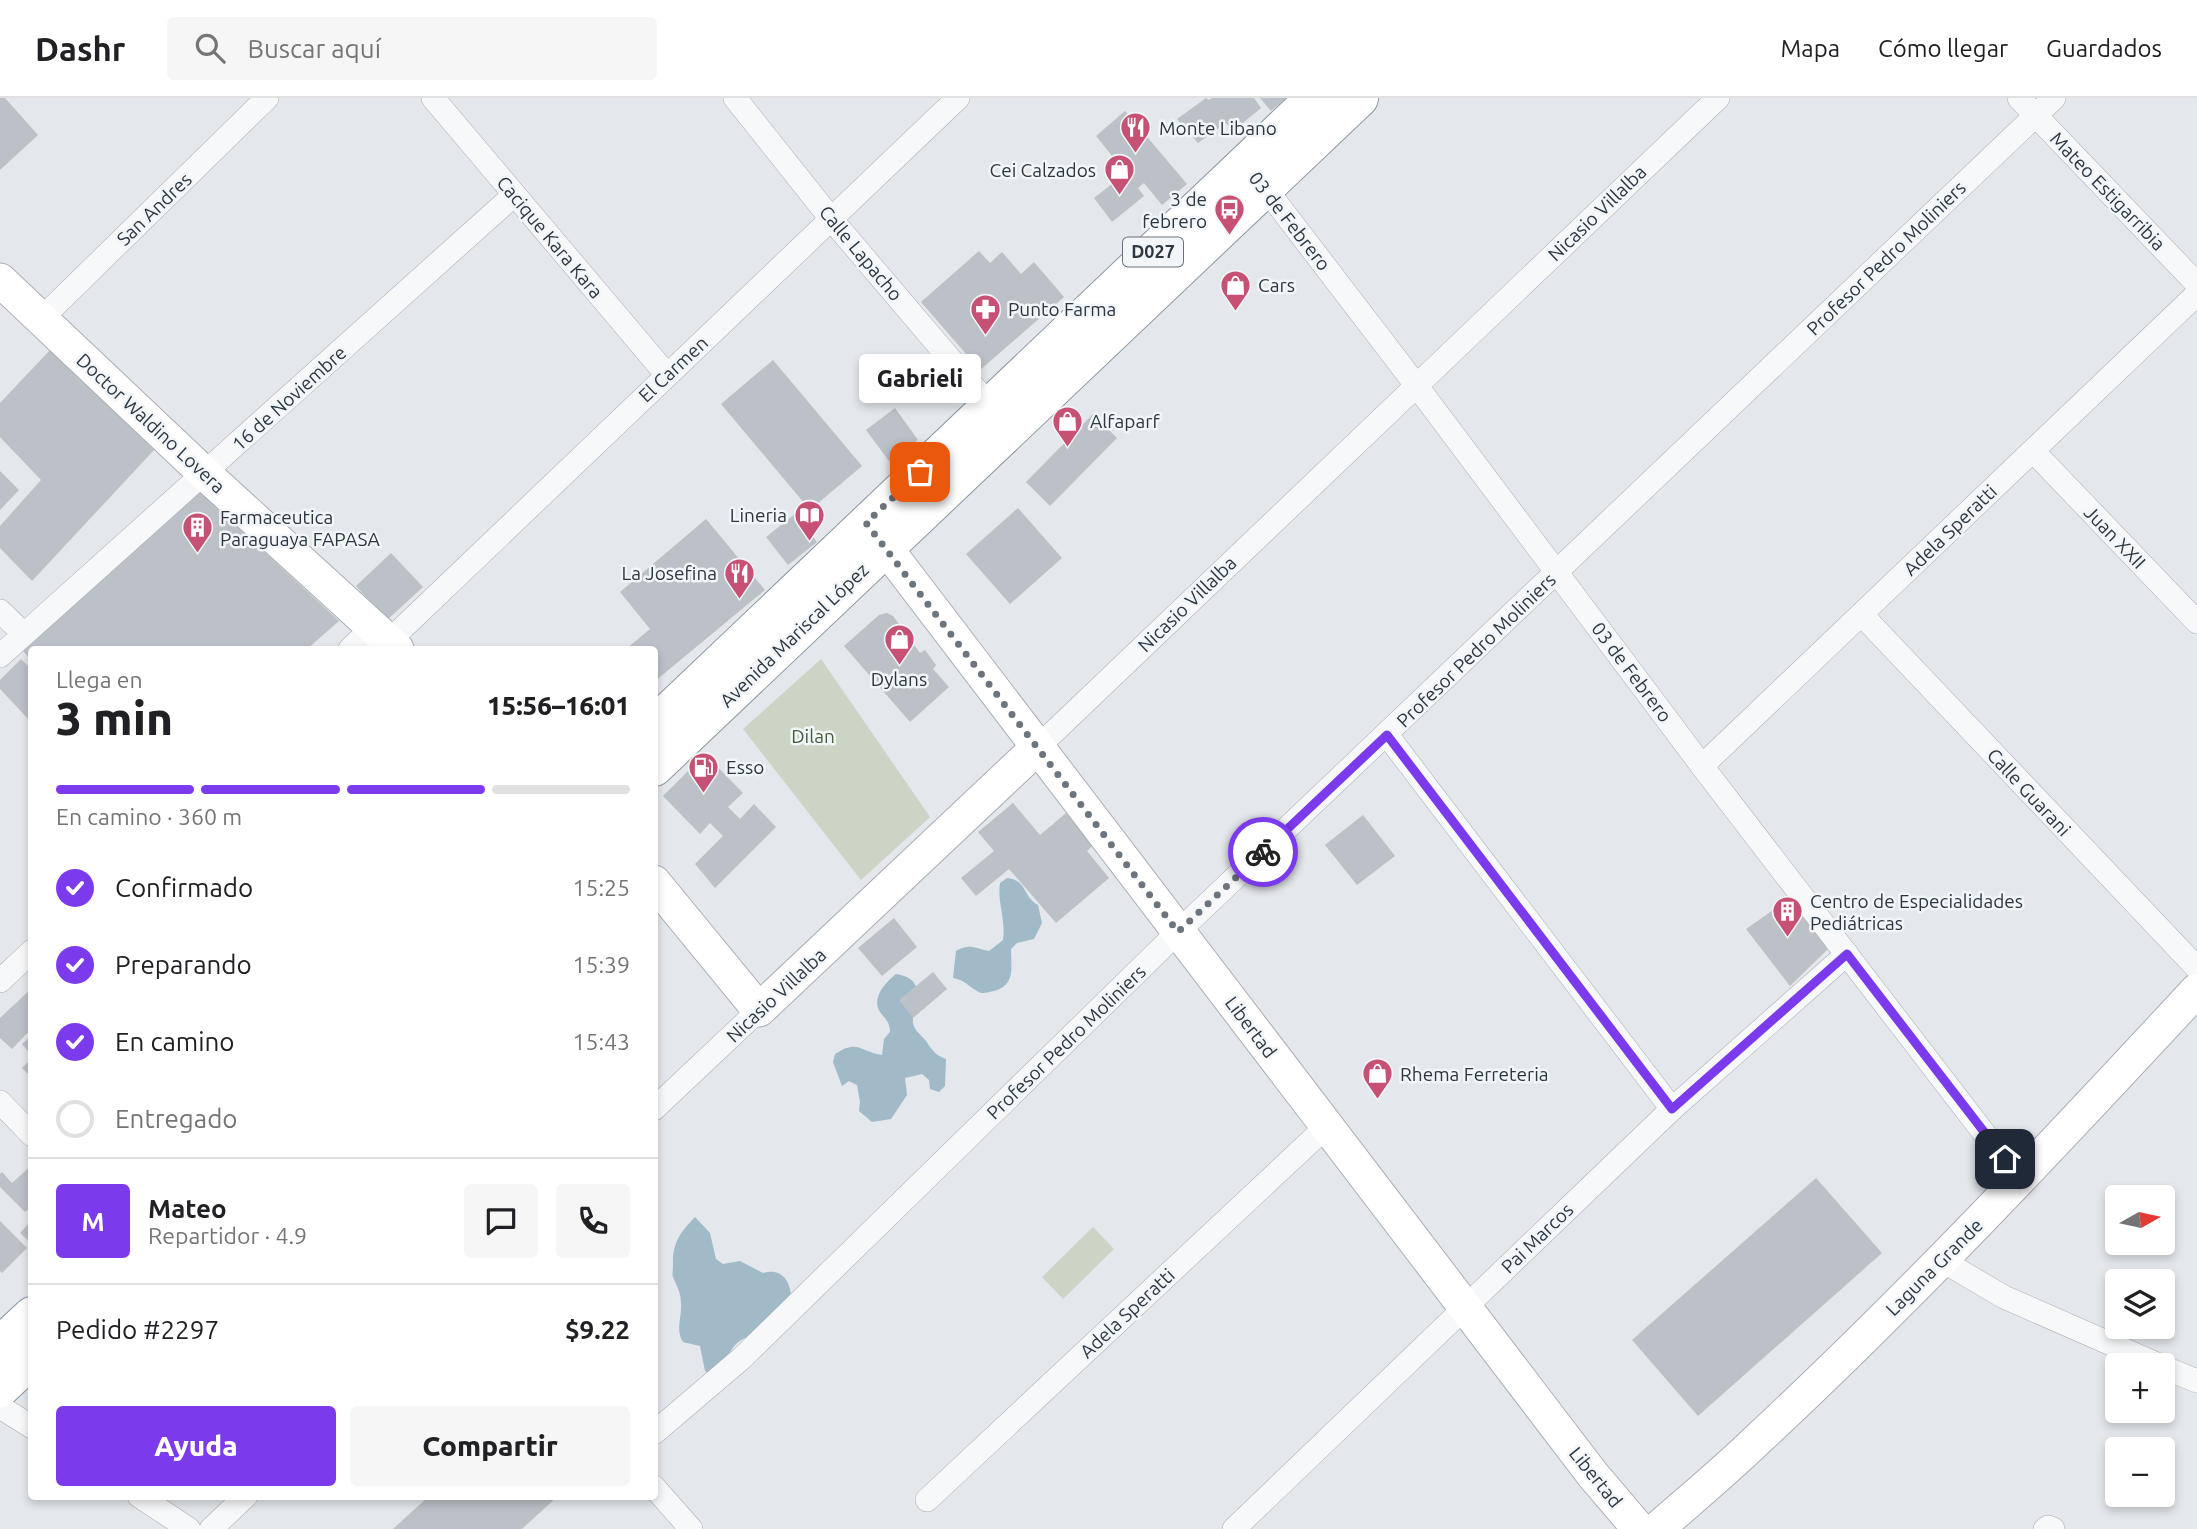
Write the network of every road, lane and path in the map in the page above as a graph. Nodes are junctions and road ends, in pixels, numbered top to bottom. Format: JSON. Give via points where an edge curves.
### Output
{"nodes":[{"id":1,"x":267,"y":98,"type":"edge"},
{"id":2,"x":433,"y":98,"type":"edge"},
{"id":3,"x":735,"y":98,"type":"edge"},
{"id":4,"x":958,"y":98,"type":"edge"},
{"id":5,"x":1315,"y":98,"type":"edge"},
{"id":6,"x":1359,"y":98,"type":"edge"},
{"id":7,"x":1718,"y":98,"type":"edge"},
{"id":8,"x":2019,"y":98,"type":"edge"},
{"id":9,"x":2054,"y":98,"type":"edge"},
{"id":10,"x":2035,"y":115,"type":"junction"},
{"id":11,"x":1255,"y":176,"type":"junction"},
{"id":12,"x":514,"y":195,"type":"junction"},
{"id":13,"x":832,"y":220,"type":"junction"},
{"id":14,"x":0,"y":280,"type":"edge"},
{"id":15,"x":2197,"y":284,"type":"edge"},
{"id":16,"x":2197,"y":294,"type":"edge"},
{"id":17,"x":41,"y":319,"type":"junction"},
{"id":18,"x":667,"y":375,"type":"junction"},
{"id":19,"x":1416,"y":385,"type":"junction"},
{"id":20,"x":990,"y":406,"type":"junction"},
{"id":21,"x":2032,"y":451,"type":"junction"},
{"id":22,"x":205,"y":474,"type":"junction"},
{"id":23,"x":876,"y":535,"type":"junction"},
{"id":24,"x":1557,"y":571,"type":"junction"},
{"id":25,"x":0,"y":611,"type":"edge"},
{"id":26,"x":1862,"y":615,"type":"junction"},
{"id":27,"x":2197,"y":622,"type":"edge"},
{"id":28,"x":24,"y":634,"type":"junction"},
{"id":29,"x":377,"y":642,"type":"edge"},
{"id":30,"x":0,"y":656,"type":"edge"},
{"id":31,"x":658,"y":723,"type":"edge"},
{"id":32,"x":1387,"y":735,"type":"junction"},
{"id":33,"x":1038,"y":747,"type":"junction"},
{"id":34,"x":658,"y":763,"type":"edge"},
{"id":35,"x":1702,"y":766,"type":"junction"},
{"id":36,"x":658,"y":887,"type":"edge"},
{"id":37,"x":1178,"y":932,"type":"junction"},
{"id":38,"x":1847,"y":954,"type":"junction"},
{"id":39,"x":28,"y":955,"type":"edge"},
{"id":40,"x":2197,"y":968,"type":"edge"},
{"id":41,"x":0,"y":981,"type":"edge"},
{"id":42,"x":2197,"y":990,"type":"edge"},
{"id":43,"x":759,"y":1010,"type":"junction"},
{"id":44,"x":0,"y":1102,"type":"edge"},
{"id":45,"x":658,"y":1105,"type":"edge"},
{"id":46,"x":1672,"y":1109,"type":"junction"},
{"id":47,"x":1326,"y":1126,"type":"junction"},
{"id":48,"x":28,"y":1131,"type":"edge"},
{"id":49,"x":2020,"y":1180,"type":"junction"},
{"id":50,"x":1941,"y":1260,"type":"junction"},
{"id":51,"x":1465,"y":1307,"type":"junction"},
{"id":52,"x":28,"y":1319,"type":"edge"},
{"id":53,"x":0,"y":1346,"type":"edge"},
{"id":54,"x":2131,"y":1353,"type":"edge"},
{"id":55,"x":28,"y":1362,"type":"edge"},
{"id":56,"x":2175,"y":1372,"type":"edge"},
{"id":57,"x":2197,"y":1381,"type":"edge"},
{"id":58,"x":0,"y":1388,"type":"edge"},
{"id":59,"x":0,"y":1407,"type":"edge"},
{"id":60,"x":28,"y":1424,"type":"edge"},
{"id":61,"x":658,"y":1430,"type":"edge"},
{"id":62,"x":658,"y":1492,"type":"edge"},
{"id":63,"x":145,"y":1500,"type":"edge"},
{"id":64,"x":242,"y":1500,"type":"edge"},
{"id":65,"x":927,"y":1500,"type":"dead end"},
{"id":66,"x":190,"y":1529,"type":"edge"},
{"id":67,"x":211,"y":1529,"type":"edge"},
{"id":68,"x":691,"y":1529,"type":"edge"},
{"id":69,"x":1234,"y":1529,"type":"edge"},
{"id":70,"x":1639,"y":1529,"type":"edge"},
{"id":71,"x":1657,"y":1529,"type":"edge"},
{"id":72,"x":2045,"y":1529,"type":"edge"},
{"id":73,"x":2053,"y":1529,"type":"edge"}],
"edges":[{"from":1,"to":17,"type":"street","name":"San Andres"},
{"from":2,"to":12,"type":"street","name":"Cacique Kara Kara"},
{"from":3,"to":13,"type":"street","name":"Calle Lapacho"},
{"from":4,"to":13,"type":"street","name":"El Carmen"},
{"from":5,"to":11,"type":"highway","name":"Avenida Mariscal López","number":"D027"},
{"from":6,"to":11,"type":"highway","name":"Avenida Mariscal López","number":"D027"},
{"from":7,"to":19,"type":"street","name":"Nicasio Villalba"},
{"from":8,"to":10,"type":"street","name":"Mateo Estigarribia"},
{"from":9,"to":10,"type":"street","name":"Profesor Pedro Moliniers"},
{"from":10,"to":15,"type":"street","name":"Mateo Estigarribia"},
{"from":10,"to":24,"type":"street","name":"Profesor Pedro Moliniers"},
{"from":11,"to":19,"type":"street","name":"03 de Febrero"},
{"from":11,"to":20,"type":"highway","name":"Avenida Mariscal López","number":"D027"},
{"from":11,"to":23,"type":"highway","name":"Avenida Mariscal López","number":"D027"},
{"from":12,"to":18,"type":"street","name":"Cacique Kara Kara"},
{"from":12,"to":22,"type":"street","name":"16 de Noviembre"},
{"from":13,"to":18,"type":"street","name":"El Carmen"},
{"from":13,"to":20,"type":"street","name":"Calle Lapacho"},
{"from":14,"to":17,"type":"main road","name":"Doctor Waldino Lovera"},
{"from":16,"to":21,"type":"street","name":"Adela Speratti"},
{"from":17,"to":22,"type":"main road","name":"Doctor Waldino Lovera"},
{"from":18,"to":29,"type":"street","name":"El Carmen"},
{"from":19,"to":24,"type":"street","name":"03 de Febrero"},
{"from":19,"to":33,"type":"street","name":"Nicasio Villalba"},
{"from":20,"to":23,"type":"highway","name":"Avenida Mariscal López","number":"D027"},
{"from":21,"to":26,"type":"street","name":"Adela Speratti"},
{"from":21,"to":27,"type":"street","name":"Juan XXII"},
{"from":22,"to":28,"type":"street","name":"16 de Noviembre"},
{"from":22,"to":29,"type":"main road","name":"Doctor Waldino Lovera"},
{"from":23,"to":31,"type":"highway","name":"Avenida Mariscal López","number":"D027"},
{"from":23,"to":33,"type":"main road","name":"Libertad"},
{"from":23,"to":34,"type":"highway","name":"Avenida Mariscal López","number":"D027"},
{"from":24,"to":32,"type":"street","name":"Profesor Pedro Moliniers"},
{"from":24,"to":35,"type":"street","name":"03 de Febrero"},
{"from":25,"to":28,"type":"street"},
{"from":26,"to":35,"type":"street","name":"Adela Speratti"},
{"from":26,"to":40,"type":"street","name":"Calle Guarani"},
{"from":28,"to":30,"type":"street","name":"16 de Noviembre"},
{"from":32,"to":37,"type":"street","name":"Profesor Pedro Moliniers"},
{"from":32,"to":46,"type":"street"},
{"from":33,"to":37,"type":"main road","name":"Libertad"},
{"from":33,"to":43,"type":"main road","name":"Nicasio Villalba"},
{"from":35,"to":38,"type":"street","name":"03 de Febrero"},
{"from":36,"to":43,"type":"main road"},
{"from":37,"to":47,"type":"main road","name":"Libertad"},
{"from":37,"to":61,"type":"street","name":"Profesor Pedro Moliniers","via":[[742,1358]]},
{"from":38,"to":46,"type":"street","name":"Pai Marcos"},
{"from":38,"to":49,"type":"street","name":"03 de Febrero"},
{"from":39,"to":41,"type":"street"},
{"from":42,"to":49,"type":"main road","name":"Laguna Grande"},
{"from":43,"to":45,"type":"street","name":"Nicasio Villalba"},
{"from":44,"to":48,"type":"street"},
{"from":46,"to":51,"type":"street","name":"Pai Marcos"},
{"from":47,"to":51,"type":"main road","name":"Libertad"},
{"from":47,"to":65,"type":"street","name":"Adela Speratti"},
{"from":49,"to":50,"type":"main road","name":"Laguna Grande"},
{"from":50,"to":54,"type":"street","via":[[2004,1297]]},
{"from":50,"to":71,"type":"main road","name":"Laguna Grande","via":[[1755,1442]]},
{"from":51,"to":69,"type":"street","name":"Pai Marcos"},
{"from":51,"to":70,"type":"main road","name":"Libertad"},
{"from":52,"to":53,"type":"highway"},
{"from":55,"to":58,"type":"highway"},
{"from":56,"to":57,"type":"street"},
{"from":59,"to":60,"type":"street"},
{"from":62,"to":68,"type":"street"},
{"from":63,"to":66,"type":"street"},
{"from":64,"to":67,"type":"street"},
{"from":72,"to":73,"type":"street"}]}
